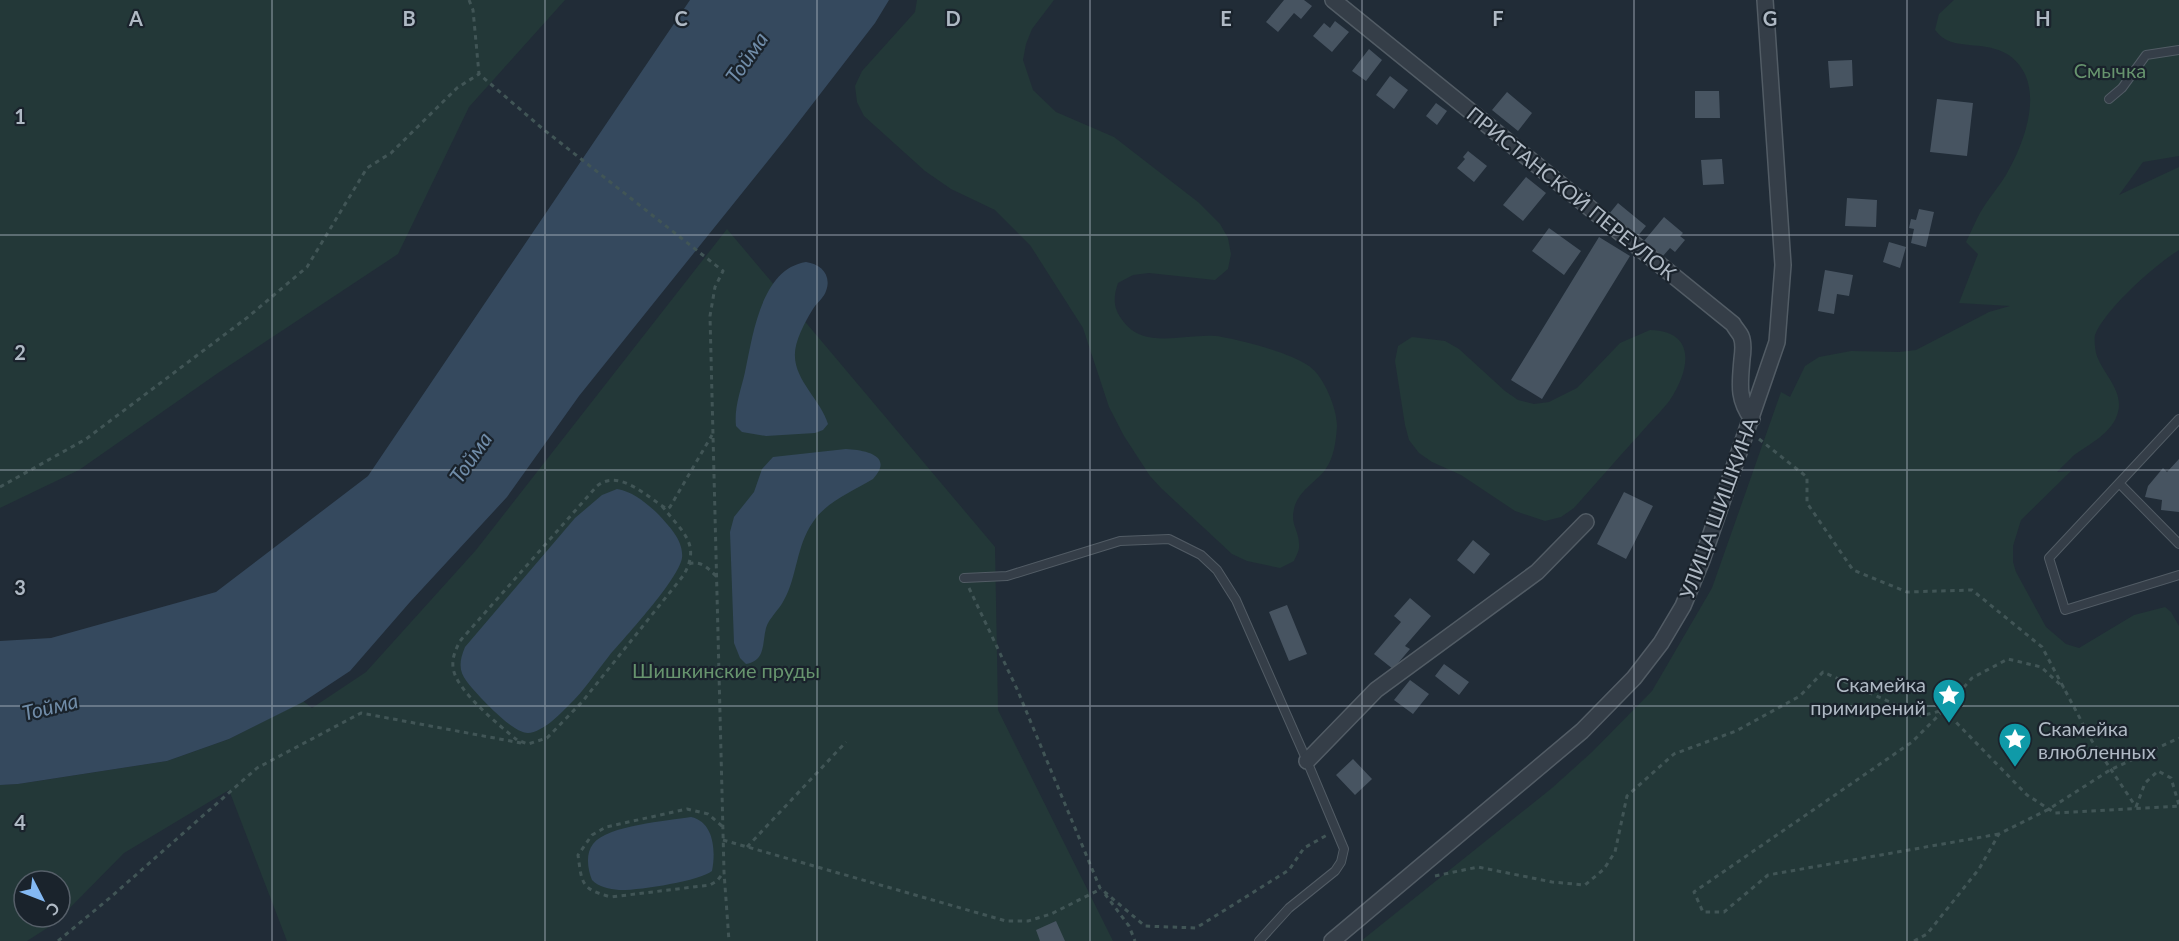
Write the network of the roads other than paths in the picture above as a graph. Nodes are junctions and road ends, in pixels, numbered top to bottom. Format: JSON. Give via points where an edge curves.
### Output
{"nodes":[{"id":1,"x":1333,"y":0,"type":"edge"},
{"id":2,"x":1765,"y":0,"type":"edge"},
{"id":3,"x":2179,"y":50,"type":"edge"},
{"id":4,"x":2109,"y":99,"type":"dead end"},
{"id":5,"x":1752,"y":419,"type":"junction"},
{"id":6,"x":2179,"y":419,"type":"edge"},
{"id":7,"x":2119,"y":483,"type":"junction"},
{"id":8,"x":1586,"y":522,"type":"dead end"},
{"id":9,"x":2179,"y":544,"type":"edge"},
{"id":10,"x":2179,"y":575,"type":"edge"},
{"id":11,"x":964,"y":578,"type":"road end"},
{"id":12,"x":1308,"y":761,"type":"junction"},
{"id":13,"x":1259,"y":941,"type":"edge"},
{"id":14,"x":1332,"y":941,"type":"edge"}],
"edges":[{"from":1,"to":5,"type":"street","name":"ПРИСТАНСКОЙ ПЕРЕУЛОК","via":[[1733,324],[1743,349],[1742,398]]},
{"from":2,"to":5,"type":"street","name":"УЛИЦА ШИШКИНА","via":[[1783,264],[1777,342]]},
{"from":3,"to":4,"type":"lane","via":[[2146,56]]},
{"from":5,"to":14,"type":"street","name":"УЛИЦА ШИШКИНА","via":[[1683,606],[1634,678],[1582,731]]},
{"from":6,"to":7,"type":"lane"},
{"from":7,"to":9,"type":"lane"},
{"from":7,"to":10,"type":"lane","via":[[2049,558],[2065,610]]},
{"from":8,"to":12,"type":"street","via":[[1537,572],[1376,690]]},
{"from":11,"to":12,"type":"lane","via":[[1007,576],[1120,541],[1168,539],[1201,555],[1217,570],[1236,600]]},
{"from":12,"to":13,"type":"lane","via":[[1344,849],[1341,862]]}]}
